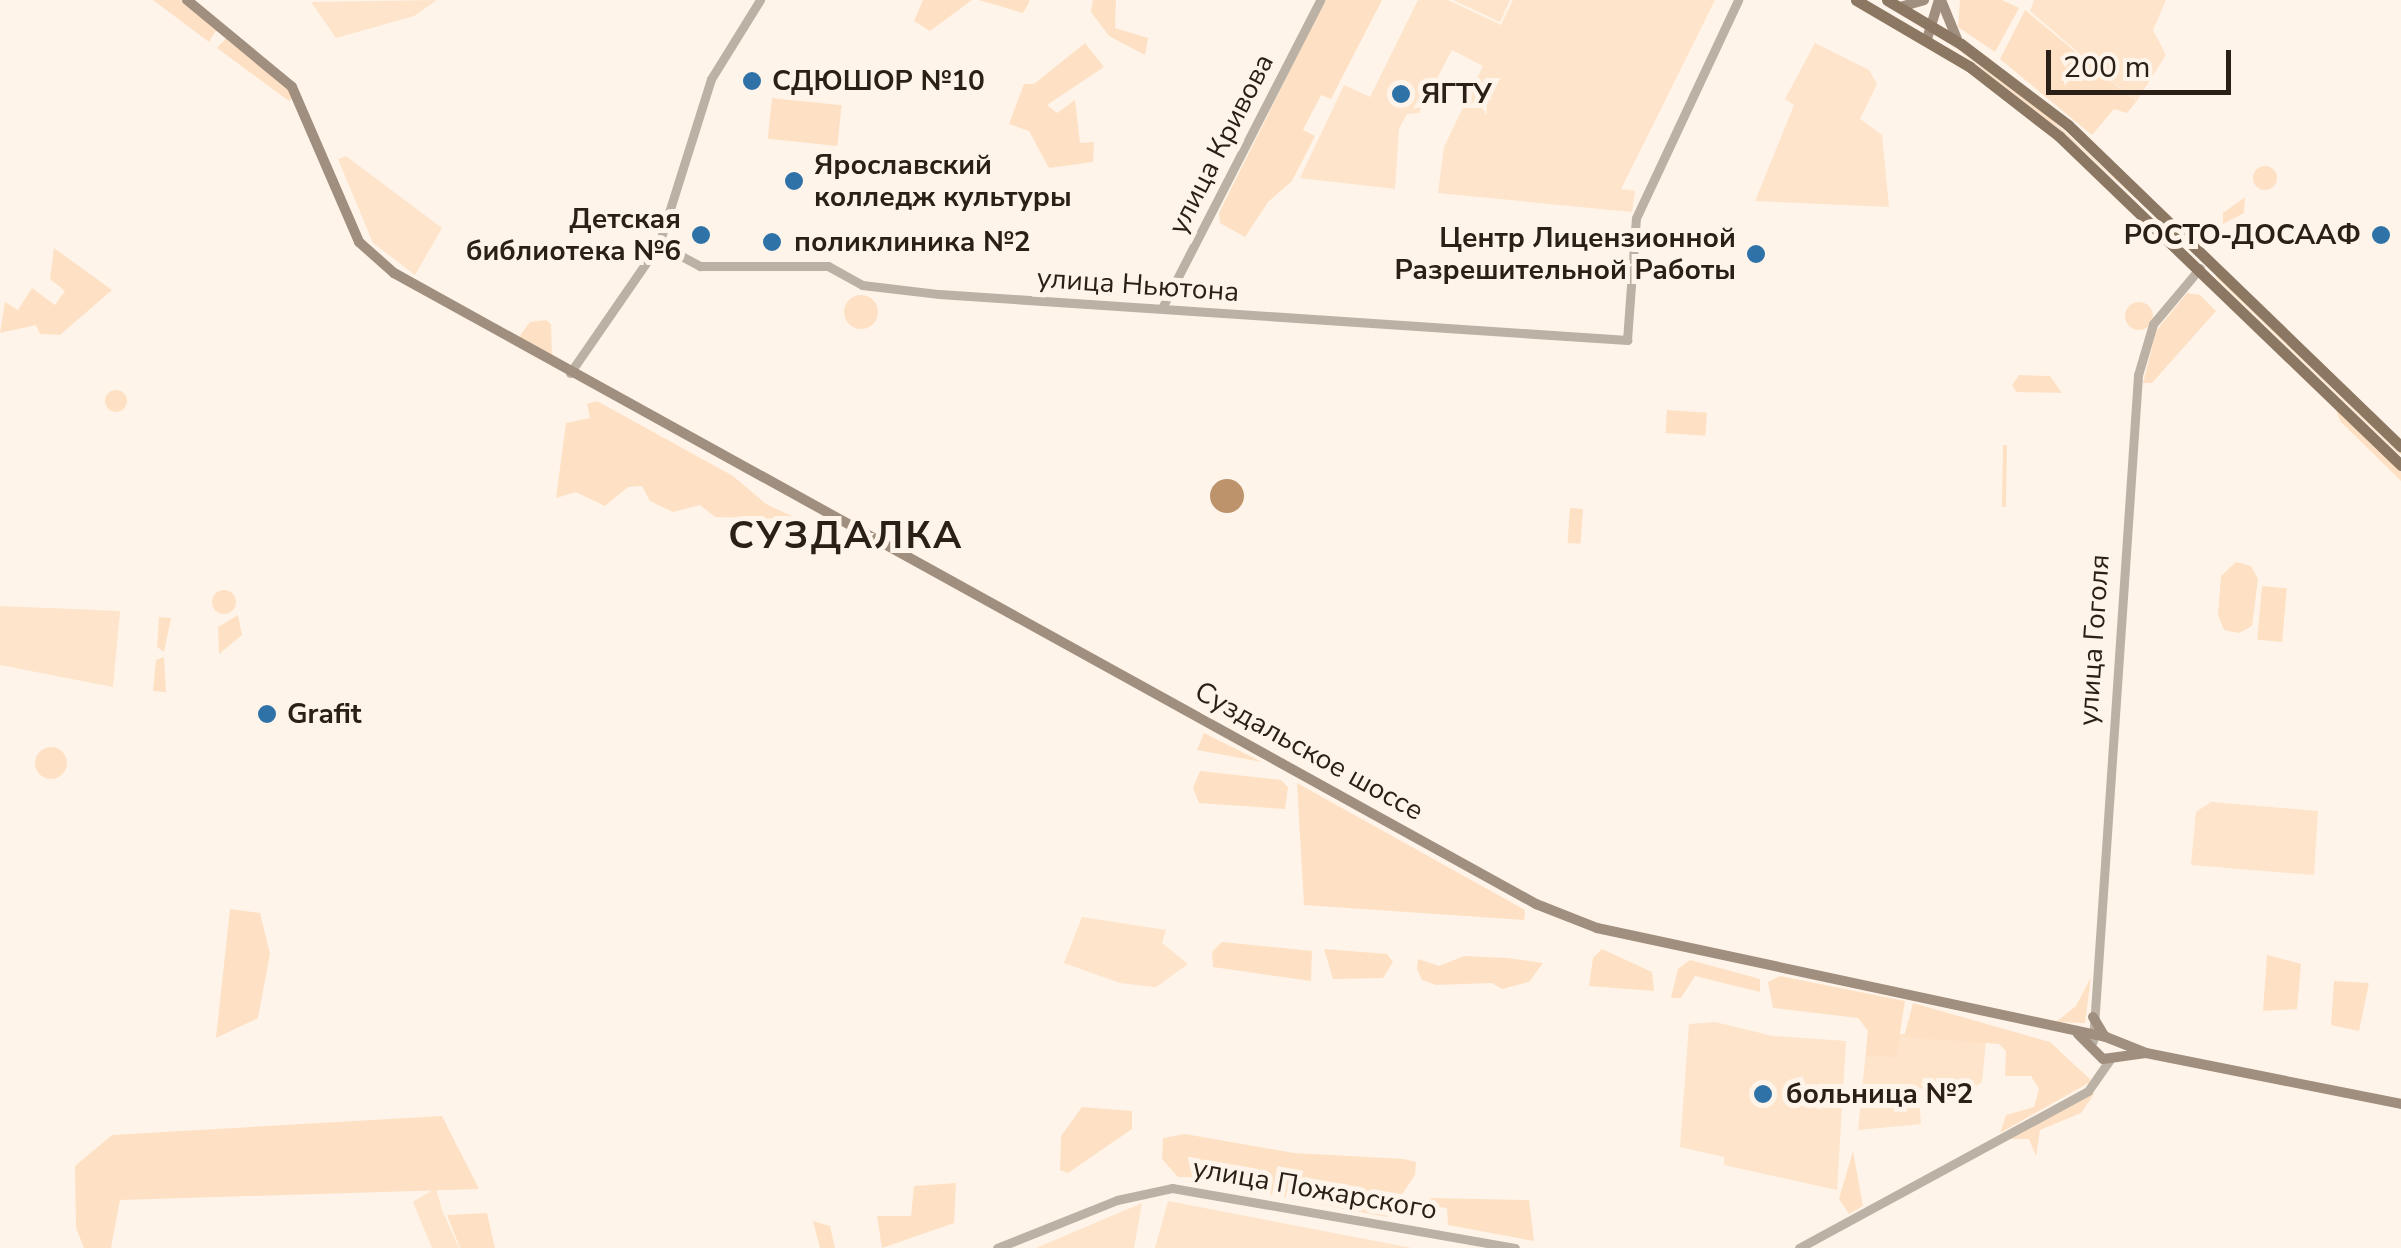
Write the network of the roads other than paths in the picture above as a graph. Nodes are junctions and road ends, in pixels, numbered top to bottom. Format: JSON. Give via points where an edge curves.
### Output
{"nodes":[{"id":1,"x":187,"y":0,"type":"edge"},
{"id":2,"x":760,"y":0,"type":"edge"},
{"id":3,"x":1320,"y":0,"type":"edge"},
{"id":4,"x":1738,"y":0,"type":"edge"},
{"id":5,"x":1856,"y":0,"type":"edge"},
{"id":6,"x":1887,"y":0,"type":"edge"},
{"id":7,"x":1924,"y":0,"type":"edge"},
{"id":8,"x":1940,"y":0,"type":"edge"},
{"id":9,"x":1900,"y":7,"type":"junction"},
{"id":10,"x":1933,"y":26,"type":"junction"},
{"id":11,"x":1927,"y":39,"type":"junction"},
{"id":12,"x":1961,"y":44,"type":"junction"},
{"id":13,"x":658,"y":244,"type":"junction"},
{"id":14,"x":2204,"y":264,"type":"junction"},
{"id":15,"x":1162,"y":308,"type":"junction"},
{"id":16,"x":570,"y":373,"type":"junction"},
{"id":17,"x":2401,"y":447,"type":"edge"},
{"id":18,"x":2401,"y":465,"type":"edge"},
{"id":19,"x":2092,"y":1017,"type":"junction"},
{"id":20,"x":2078,"y":1034,"type":"junction"},
{"id":21,"x":2100,"y":1042,"type":"junction"},
{"id":22,"x":2146,"y":1053,"type":"junction"},
{"id":23,"x":2112,"y":1057,"type":"junction"},
{"id":24,"x":2103,"y":1074,"type":"junction"},
{"id":25,"x":2401,"y":1104,"type":"edge"},
{"id":26,"x":997,"y":1248,"type":"edge"},
{"id":27,"x":1515,"y":1248,"type":"edge"},
{"id":28,"x":1799,"y":1248,"type":"edge"}],
"edges":[{"from":1,"to":16,"type":"main road","name":"Суздальское шоссе","via":[[275,68],[311,127],[350,224],[374,259]]},
{"from":2,"to":13,"type":"street","via":[[711,79]]},
{"from":3,"to":15,"type":"street","name":"улица Кривова"},
{"from":4,"to":15,"type":"street","name":"улица Ньютона","via":[[1636,218],[1626,340]]},
{"from":5,"to":11,"type":"main road"},
{"from":6,"to":9,"type":"main road"},
{"from":7,"to":9,"type":"main road"},
{"from":8,"to":10,"type":"main road"},
{"from":8,"to":12,"type":"main road"},
{"from":9,"to":10,"type":"main road"},
{"from":10,"to":11,"type":"main road"},
{"from":10,"to":12,"type":"main road"},
{"from":11,"to":14,"type":"main road","via":[[2051,129]]},
{"from":12,"to":14,"type":"main road","via":[[2068,125]]},
{"from":13,"to":15,"type":"street","name":"улица Ньютона","via":[[700,266],[828,266],[862,285]]},
{"from":13,"to":16,"type":"street"},
{"from":14,"to":17,"type":"main road"},
{"from":14,"to":18,"type":"main road"},
{"from":14,"to":19,"type":"street","name":"улица Гоголя","via":[[2153,324],[2138,374]]},
{"from":16,"to":20,"type":"main road","name":"Суздальское шоссе","via":[[1558,914]]},
{"from":19,"to":20,"type":"street"},
{"from":19,"to":21,"type":"main road"},
{"from":20,"to":21,"type":"main road"},
{"from":21,"to":22,"type":"main road"},
{"from":21,"to":23,"type":"main road"},
{"from":21,"to":23,"type":"main road"},
{"from":21,"to":24,"type":"street"},
{"from":22,"to":23,"type":"main road"},
{"from":22,"to":25,"type":"main road"},
{"from":23,"to":24,"type":"street"},
{"from":24,"to":28,"type":"street","via":[[2088,1091]]},
{"from":26,"to":27,"type":"street","name":"улица Пожарского","via":[[1118,1200],[1189,1188]]}]}
